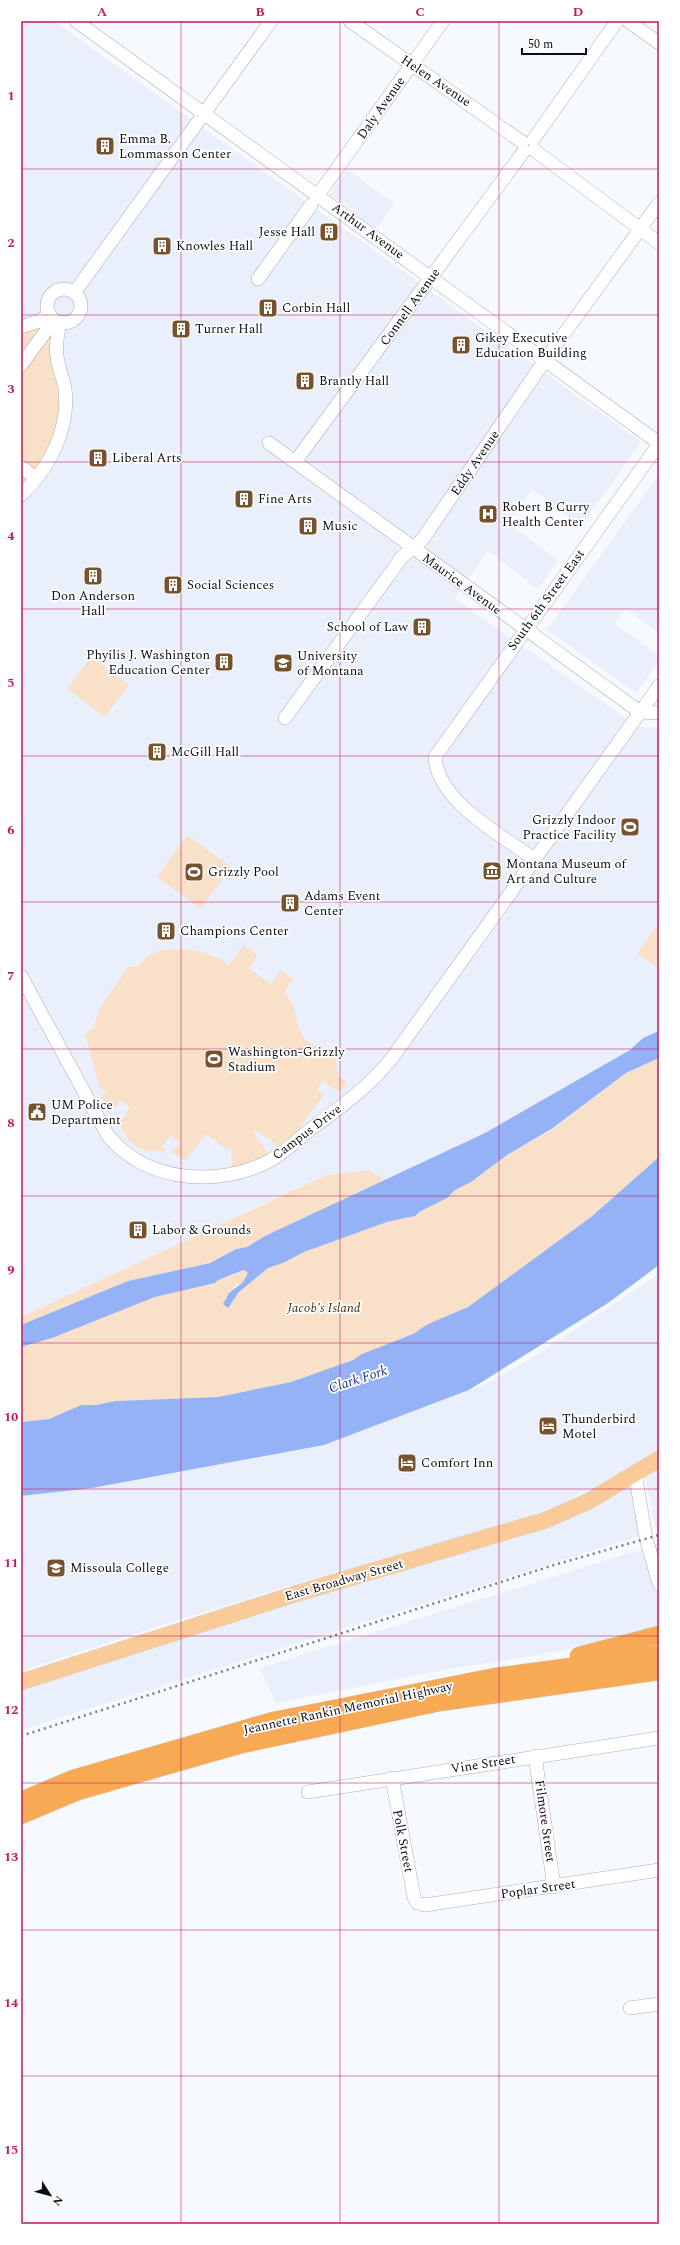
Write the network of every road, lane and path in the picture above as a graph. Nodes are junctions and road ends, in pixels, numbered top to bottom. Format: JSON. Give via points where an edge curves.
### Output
{"nodes":[{"id":1,"x":76,"y":21,"type":"edge"},
{"id":2,"x":271,"y":21,"type":"edge"},
{"id":3,"x":350,"y":21,"type":"edge"},
{"id":4,"x":443,"y":21,"type":"edge"},
{"id":5,"x":618,"y":21,"type":"edge"},
{"id":6,"x":628,"y":21,"type":"edge"},
{"id":7,"x":91,"y":25,"type":"edge"},
{"id":8,"x":659,"y":44,"type":"edge"},
{"id":9,"x":411,"y":65,"type":"junction"},
{"id":10,"x":205,"y":113,"type":"junction"},
{"id":11,"x":528,"y":146,"type":"junction"},
{"id":12,"x":314,"y":200,"type":"junction"},
{"id":13,"x":659,"y":203,"type":"edge"},
{"id":14,"x":640,"y":229,"type":"junction"},
{"id":15,"x":659,"y":243,"type":"edge"},
{"id":16,"x":431,"y":277,"type":"junction"},
{"id":17,"x":258,"y":279,"type":"dead end"},
{"id":18,"x":74,"y":293,"type":"junction"},
{"id":19,"x":54,"y":319,"type":"junction"},
{"id":20,"x":21,"y":327,"type":"edge"},
{"id":21,"x":545,"y":360,"type":"junction"},
{"id":22,"x":21,"y":365,"type":"edge"},
{"id":23,"x":269,"y":443,"type":"dead end"},
{"id":24,"x":659,"y":444,"type":"edge"},
{"id":25,"x":295,"y":462,"type":"junction"},
{"id":26,"x":21,"y":467,"type":"edge"},
{"id":27,"x":36,"y":478,"type":"junction"},
{"id":28,"x":21,"y":495,"type":"edge"},
{"id":29,"x":417,"y":545,"type":"junction"},
{"id":30,"x":525,"y":630,"type":"junction"},
{"id":31,"x":659,"y":686,"type":"edge"},
{"id":32,"x":640,"y":712,"type":"junction"},
{"id":33,"x":659,"y":713,"type":"edge"},
{"id":34,"x":285,"y":718,"type":"dead end"},
{"id":35,"x":534,"y":859,"type":"junction"},
{"id":36,"x":21,"y":976,"type":"edge"},
{"id":37,"x":659,"y":1459,"type":"edge"},
{"id":38,"x":635,"y":1473,"type":"junction"},
{"id":39,"x":659,"y":1584,"type":"edge"},
{"id":40,"x":659,"y":1635,"type":"edge"},
{"id":41,"x":659,"y":1655,"type":"edge"},
{"id":42,"x":659,"y":1671,"type":"edge"},
{"id":43,"x":495,"y":1677,"type":"junction"},
{"id":44,"x":21,"y":1682,"type":"edge"},
{"id":45,"x":659,"y":1683,"type":"edge"},
{"id":46,"x":539,"y":1688,"type":"junction"},
{"id":47,"x":659,"y":1738,"type":"edge"},
{"id":48,"x":535,"y":1756,"type":"junction"},
{"id":49,"x":392,"y":1778,"type":"junction"},
{"id":50,"x":308,"y":1792,"type":"dead end"},
{"id":51,"x":21,"y":1800,"type":"edge"},
{"id":52,"x":21,"y":1815,"type":"edge"},
{"id":53,"x":659,"y":1870,"type":"edge"},
{"id":54,"x":554,"y":1887,"type":"junction"},
{"id":55,"x":417,"y":1903,"type":"joint"},
{"id":56,"x":659,"y":2004,"type":"edge"},
{"id":57,"x":630,"y":2008,"type":"dead end"}],
"edges":[{"from":1,"to":7,"type":"street","name":"Arthur Avenue"},
{"from":2,"to":10,"type":"street"},
{"from":3,"to":9,"type":"street","name":"Helen Avenue"},
{"from":4,"to":9,"type":"street","name":"Daly Avenue"},
{"from":5,"to":11,"type":"street","name":"Connell Avenue"},
{"from":6,"to":8,"type":"street"},
{"from":7,"to":10,"type":"street","name":"Arthur Avenue"},
{"from":9,"to":11,"type":"street","name":"Helen Avenue"},
{"from":9,"to":12,"type":"street","name":"Daly Avenue"},
{"from":10,"to":12,"type":"street","name":"Arthur Avenue"},
{"from":10,"to":18,"type":"street"},
{"from":11,"to":14,"type":"street","name":"Helen Avenue"},
{"from":11,"to":16,"type":"street","name":"Connell Avenue"},
{"from":12,"to":16,"type":"street","name":"Arthur Avenue"},
{"from":12,"to":17,"type":"street","name":"Daly Avenue"},
{"from":13,"to":14,"type":"street","name":"Eddy Avenue"},
{"from":14,"to":15,"type":"street","name":"Helen Avenue"},
{"from":14,"to":21,"type":"street","name":"Eddy Avenue"},
{"from":16,"to":21,"type":"street","name":"Arthur Avenue"},
{"from":16,"to":25,"type":"street","name":"Connell Avenue"},
{"from":18,"to":19,"type":"street","via":[[80,301],[80,311],[74,319]]},
{"from":18,"to":19,"type":"street","via":[[64,289],[52,294],[47,305]]},
{"from":19,"to":20,"type":"street"},
{"from":19,"to":22,"type":"street"},
{"from":19,"to":27,"type":"street","via":[[57,356],[65,390],[62,424],[51,457]]},
{"from":21,"to":24,"type":"street","name":"Arthur Avenue"},
{"from":21,"to":29,"type":"street","name":"Eddy Avenue"},
{"from":23,"to":25,"type":"street","name":"Maurice Avenue"},
{"from":24,"to":30,"type":"street","name":"South 6th Street East"},
{"from":25,"to":29,"type":"street","name":"Maurice Avenue"},
{"from":26,"to":27,"type":"street"},
{"from":27,"to":28,"type":"street"},
{"from":29,"to":30,"type":"street","name":"Maurice Avenue"},
{"from":29,"to":34,"type":"street","name":"Eddy Avenue","via":[[402,557]]},
{"from":30,"to":32,"type":"street","name":"Maurice Avenue"},
{"from":30,"to":35,"type":"street","name":"South 6th Street East","via":[[435,756],[440,780],[456,800]]},
{"from":31,"to":32,"type":"street","name":"Campus Drive"},
{"from":32,"to":33,"type":"street"},
{"from":32,"to":35,"type":"street","name":"Campus Drive"},
{"from":35,"to":36,"type":"street","name":"Campus Drive","via":[[474,946],[378,1075],[272,1160],[235,1173],[209,1177],[183,1175],[149,1166],[122,1150],[108,1134]]},
{"from":37,"to":38,"type":"main road","name":"East Broadway Street"},
{"from":38,"to":39,"type":"street","via":[[646,1538]]},
{"from":38,"to":44,"type":"main road","name":"East Broadway Street","via":[[589,1501],[546,1520],[295,1594]]},
{"from":40,"to":43,"type":"highway"},
{"from":41,"to":43,"type":"highway","name":"Jeannette Rankin Memorial Highway"},
{"from":42,"to":46,"type":"highway","name":"Jeannette Rankin Memorial Highway"},
{"from":43,"to":51,"type":"highway","name":"Jeannette Rankin Memorial Highway","via":[[273,1721],[73,1779]]},
{"from":45,"to":46,"type":"highway"},
{"from":46,"to":52,"type":"highway","name":"Jeannette Rankin Memorial Highway","via":[[440,1702],[238,1745],[78,1791]]},
{"from":47,"to":48,"type":"street","name":"Vine Street"},
{"from":48,"to":49,"type":"street","name":"Vine Street"},
{"from":48,"to":54,"type":"street","name":"Filmore Street"},
{"from":49,"to":50,"type":"street","name":"Vine Street"},
{"from":49,"to":55,"type":"street","name":"Polk Street"},
{"from":53,"to":54,"type":"street","name":"Poplar Street"},
{"from":54,"to":55,"type":"street","name":"Poplar Street","via":[[425,1905]]},
{"from":56,"to":57,"type":"street"}]}
